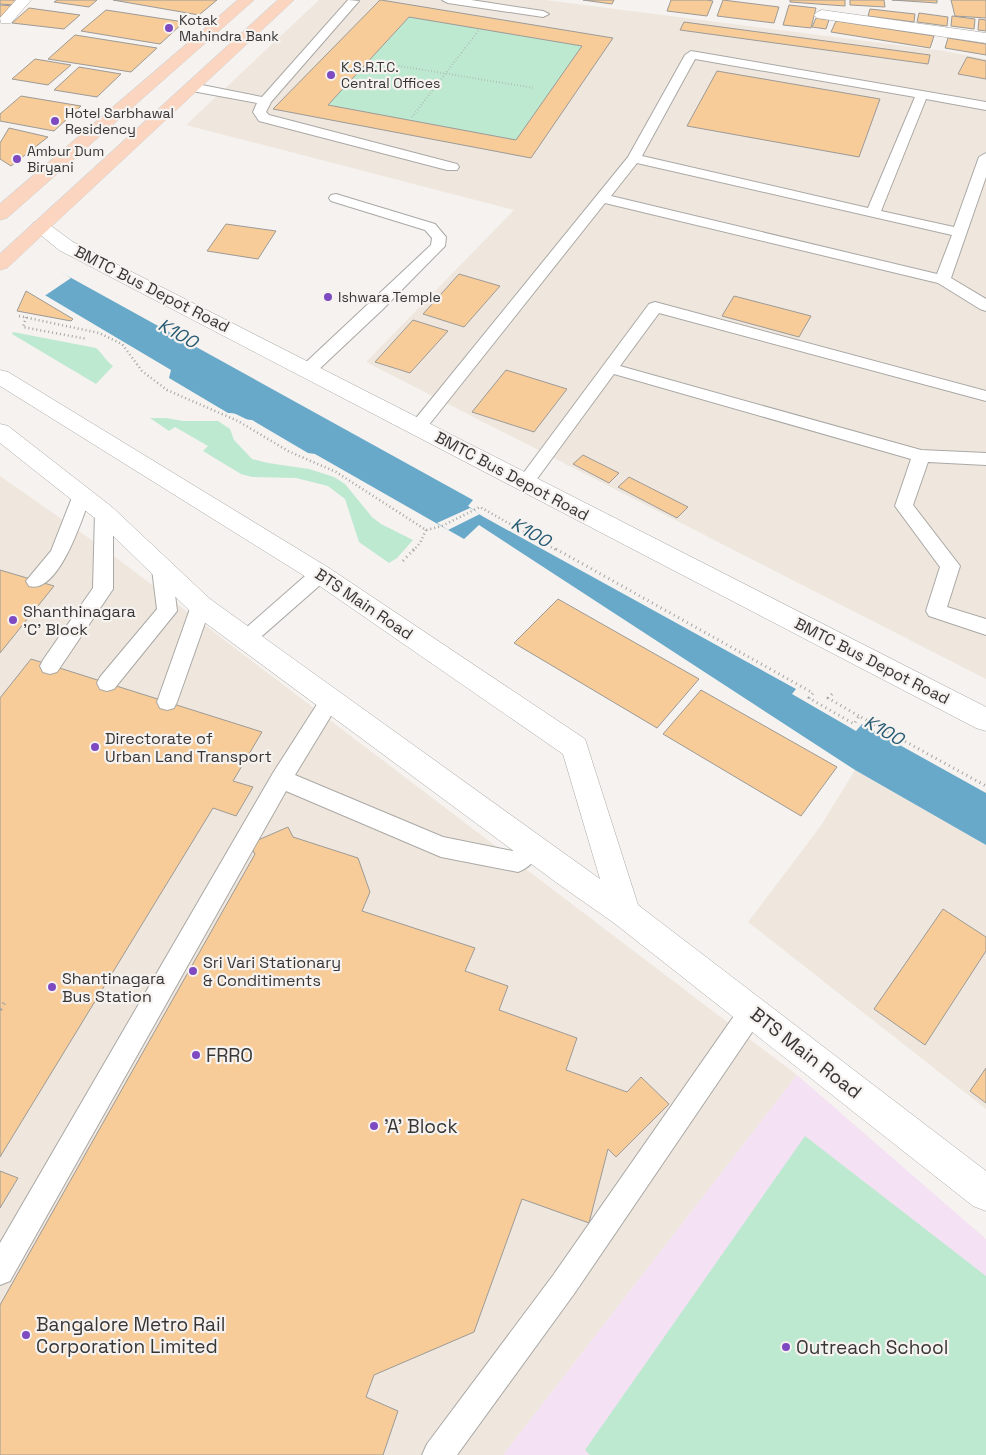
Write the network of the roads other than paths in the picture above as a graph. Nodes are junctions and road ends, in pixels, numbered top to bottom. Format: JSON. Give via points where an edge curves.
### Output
{"nodes":[{"id":1,"x":24,"y":0,"type":"edge"},
{"id":2,"x":247,"y":0,"type":"edge"},
{"id":3,"x":287,"y":0,"type":"edge"},
{"id":4,"x":353,"y":0,"type":"edge"},
{"id":5,"x":448,"y":0,"type":"edge"},
{"id":6,"x":543,"y":14,"type":"dead end"},
{"id":7,"x":822,"y":15,"type":"dead end"},
{"id":8,"x":6,"y":20,"type":"dead end"},
{"id":9,"x":986,"y":38,"type":"edge"},
{"id":10,"x":192,"y":87,"type":"junction"},
{"id":11,"x":922,"y":94,"type":"junction"},
{"id":12,"x":265,"y":101,"type":"junction"},
{"id":13,"x":986,"y":106,"type":"edge"},
{"id":14,"x":986,"y":157,"type":"edge"},
{"id":15,"x":634,"y":158,"type":"junction"},
{"id":16,"x":452,"y":167,"type":"dead end"},
{"id":17,"x":336,"y":198,"type":"dead end"},
{"id":18,"x":603,"y":198,"type":"junction"},
{"id":19,"x":3,"y":208,"type":"edge"},
{"id":20,"x":873,"y":213,"type":"junction"},
{"id":21,"x":40,"y":227,"type":"junction"},
{"id":22,"x":959,"y":232,"type":"junction"},
{"id":23,"x":0,"y":264,"type":"edge"},
{"id":24,"x":944,"y":280,"type":"junction"},
{"id":25,"x":986,"y":306,"type":"edge"},
{"id":26,"x":610,"y":368,"type":"junction"},
{"id":27,"x":309,"y":369,"type":"junction"},
{"id":28,"x":0,"y":377,"type":"edge"},
{"id":29,"x":986,"y":396,"type":"edge"},
{"id":30,"x":418,"y":427,"type":"junction"},
{"id":31,"x":0,"y":431,"type":"edge"},
{"id":32,"x":921,"y":456,"type":"junction"},
{"id":33,"x":986,"y":459,"type":"edge"},
{"id":34,"x":525,"y":483,"type":"junction"},
{"id":35,"x":82,"y":495,"type":"junction"},
{"id":36,"x":104,"y":513,"type":"junction"},
{"id":37,"x":162,"y":569,"type":"junction"},
{"id":38,"x":320,"y":574,"type":"junction"},
{"id":39,"x":36,"y":581,"type":"dead end"},
{"id":40,"x":201,"y":606,"type":"junction"},
{"id":41,"x":986,"y":627,"type":"edge"},
{"id":42,"x":246,"y":639,"type":"junction"},
{"id":43,"x":50,"y":666,"type":"dead end"},
{"id":44,"x":107,"y":683,"type":"dead end"},
{"id":45,"x":330,"y":701,"type":"junction"},
{"id":46,"x":167,"y":702,"type":"dead end"},
{"id":47,"x":986,"y":720,"type":"edge"},
{"id":48,"x":281,"y":779,"type":"junction"},
{"id":49,"x":531,"y":848,"type":"junction"},
{"id":50,"x":625,"y":913,"type":"junction"},
{"id":51,"x":752,"y":1011,"type":"junction"},
{"id":52,"x":986,"y":1193,"type":"edge"},
{"id":53,"x":0,"y":1271,"type":"edge"},
{"id":54,"x":438,"y":1455,"type":"edge"}],
"edges":[{"from":1,"to":8,"type":"street"},
{"from":2,"to":19,"type":"main road"},
{"from":3,"to":10,"type":"main road"},
{"from":4,"to":12,"type":"lane"},
{"from":5,"to":6,"type":"lane"},
{"from":7,"to":9,"type":"street"},
{"from":10,"to":12,"type":"lane"},
{"from":10,"to":21,"type":"main road"},
{"from":11,"to":13,"type":"lane"},
{"from":11,"to":15,"type":"lane","via":[[691,55]]},
{"from":11,"to":20,"type":"lane"},
{"from":12,"to":16,"type":"lane","via":[[259,112],[264,118]]},
{"from":14,"to":22,"type":"lane"},
{"from":15,"to":18,"type":"lane"},
{"from":15,"to":20,"type":"lane"},
{"from":17,"to":27,"type":"lane","via":[[430,227],[439,237],[438,246]]},
{"from":18,"to":24,"type":"lane"},
{"from":18,"to":30,"type":"lane"},
{"from":20,"to":22,"type":"lane"},
{"from":21,"to":23,"type":"main road"},
{"from":21,"to":27,"type":"street","name":"BMTC Bus Depot Road","via":[[66,246]]},
{"from":22,"to":24,"type":"lane"},
{"from":24,"to":25,"type":"lane"},
{"from":26,"to":29,"type":"lane","via":[[654,307]]},
{"from":26,"to":32,"type":"lane"},
{"from":26,"to":34,"type":"lane"},
{"from":27,"to":30,"type":"street","name":"BMTC Bus Depot Road"},
{"from":28,"to":38,"type":"street","name":"BTS Main Road"},
{"from":30,"to":34,"type":"street","name":"BMTC Bus Depot Road"},
{"from":31,"to":35,"type":"street","name":"BTS Main Road"},
{"from":32,"to":33,"type":"lane"},
{"from":32,"to":41,"type":"lane","via":[[904,506],[950,566],[936,611]]},
{"from":34,"to":47,"type":"street","name":"BMTC Bus Depot Road"},
{"from":35,"to":36,"type":"street","name":"BTS Main Road"},
{"from":35,"to":39,"type":"lane","via":[[59,554]]},
{"from":36,"to":37,"type":"street","name":"BTS Main Road"},
{"from":36,"to":43,"type":"lane","via":[[103,590]]},
{"from":37,"to":40,"type":"street","name":"BTS Main Road"},
{"from":37,"to":44,"type":"lane","via":[[167,611]]},
{"from":38,"to":42,"type":"lane"},
{"from":38,"to":50,"type":"street","name":"BTS Main Road","via":[[575,747]]},
{"from":40,"to":42,"type":"street","name":"BTS Main Road"},
{"from":40,"to":46,"type":"lane"},
{"from":42,"to":45,"type":"street","name":"BTS Main Road"},
{"from":45,"to":48,"type":"lane"},
{"from":45,"to":49,"type":"street","name":"BTS Main Road"},
{"from":48,"to":49,"type":"lane","via":[[441,846],[518,862]]},
{"from":48,"to":53,"type":"lane"},
{"from":49,"to":50,"type":"street","name":"BTS Main Road"},
{"from":50,"to":51,"type":"street","name":"BTS Main Road"},
{"from":51,"to":52,"type":"street","name":"BTS Main Road"},
{"from":51,"to":54,"type":"lane","via":[[564,1284]]}]}
